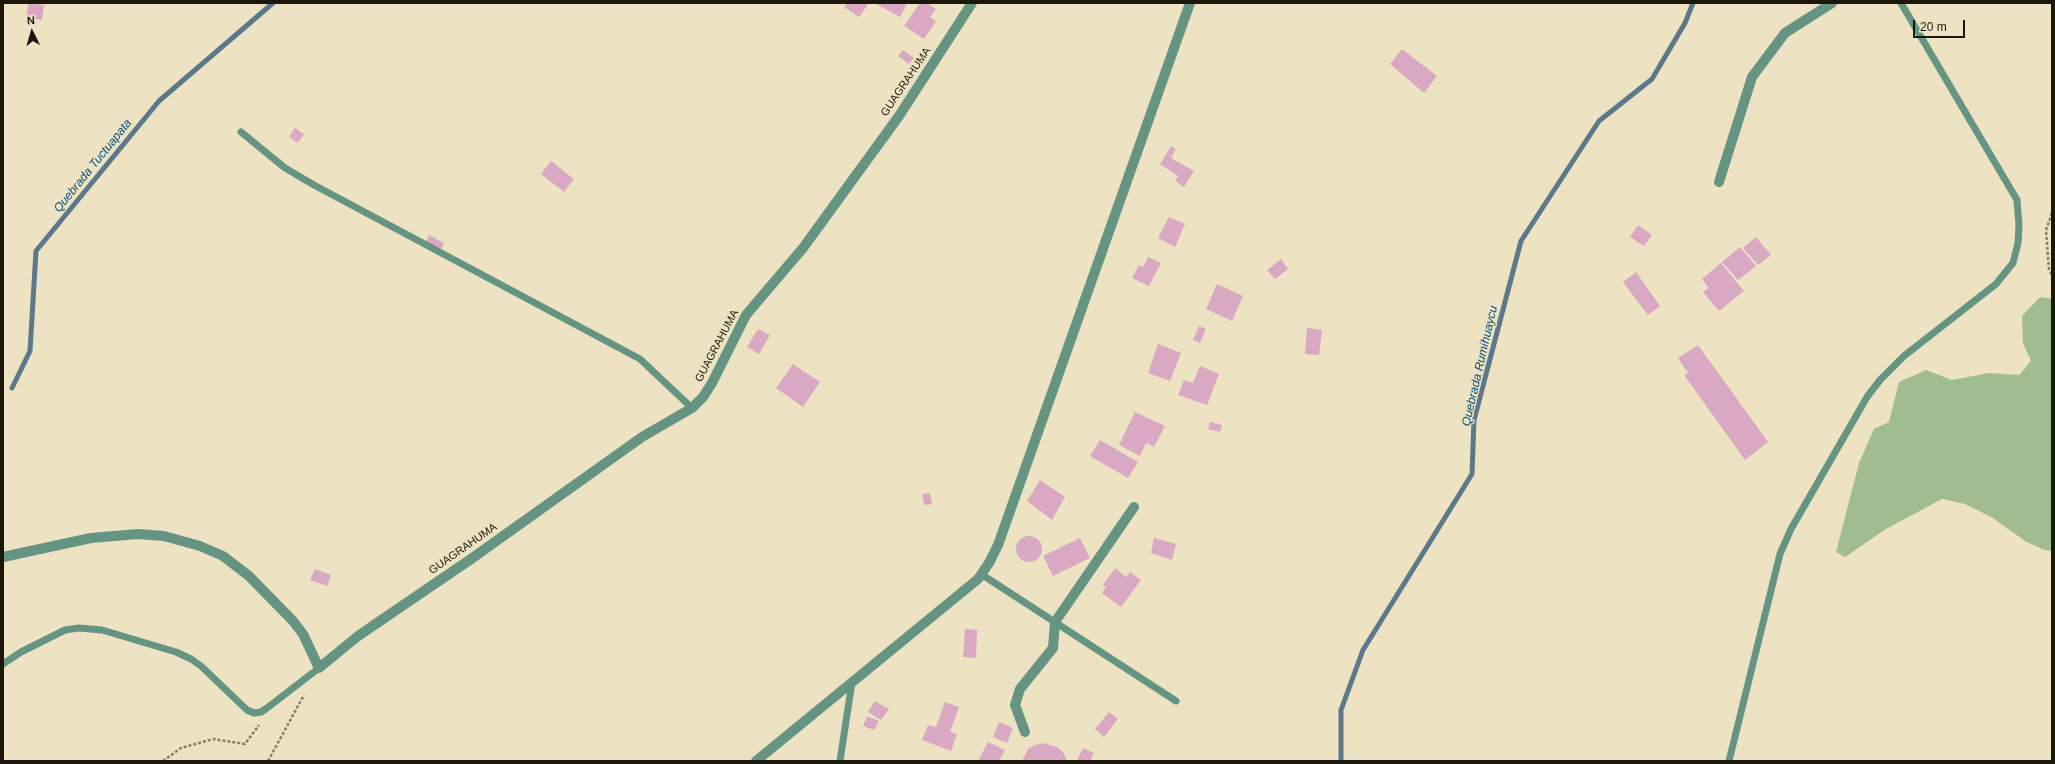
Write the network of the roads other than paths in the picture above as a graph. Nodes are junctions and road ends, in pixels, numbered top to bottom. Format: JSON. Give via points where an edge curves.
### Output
{"nodes":[{"id":1,"x":972,"y":3,"type":"edge"},
{"id":2,"x":1190,"y":3,"type":"edge"},
{"id":3,"x":1832,"y":3,"type":"edge"},
{"id":4,"x":1901,"y":3,"type":"edge"},
{"id":5,"x":241,"y":132,"type":"dead end"},
{"id":6,"x":1718,"y":182,"type":"dead end"},
{"id":7,"x":692,"y":408,"type":"junction"},
{"id":8,"x":1134,"y":506,"type":"dead end"},
{"id":9,"x":3,"y":557,"type":"edge"},
{"id":10,"x":982,"y":574,"type":"junction"},
{"id":11,"x":1054,"y":622,"type":"junction"},
{"id":12,"x":3,"y":664,"type":"edge"},
{"id":13,"x":319,"y":668,"type":"junction"},
{"id":14,"x":852,"y":682,"type":"junction"},
{"id":15,"x":1176,"y":701,"type":"dead end"},
{"id":16,"x":1025,"y":732,"type":"dead end"},
{"id":17,"x":756,"y":761,"type":"edge"},
{"id":18,"x":840,"y":761,"type":"edge"},
{"id":19,"x":1729,"y":761,"type":"edge"}],
"edges":[{"from":1,"to":7,"type":"street","name":"GUAGRAHUMA","via":[[890,128],[803,248],[746,315],[712,384]]},
{"from":2,"to":10,"type":"street","via":[[998,545]]},
{"from":3,"to":6,"type":"street","via":[[1785,33],[1752,77]]},
{"from":4,"to":19,"type":"lane","via":[[2017,200],[2018,243],[2013,263],[1996,284],[1904,356],[1880,380],[1867,397],[1791,529],[1780,554]]},
{"from":5,"to":7,"type":"lane","via":[[285,168],[314,186],[640,359]]},
{"from":7,"to":13,"type":"street","name":"GUAGRAHUMA","via":[[642,437],[358,636]]},
{"from":8,"to":11,"type":"street"},
{"from":9,"to":13,"type":"street","via":[[91,538],[138,534],[164,536],[200,546],[223,556],[249,576],[294,621]]},
{"from":10,"to":11,"type":"lane"},
{"from":10,"to":14,"type":"street"},
{"from":11,"to":15,"type":"lane"},
{"from":11,"to":16,"type":"street","via":[[1053,648],[1020,689],[1015,705]]},
{"from":12,"to":13,"type":"lane","via":[[20,652],[65,630],[102,630],[176,652],[191,659],[247,710],[254,713],[267,708]]},
{"from":14,"to":17,"type":"street"},
{"from":14,"to":18,"type":"lane"}]}
